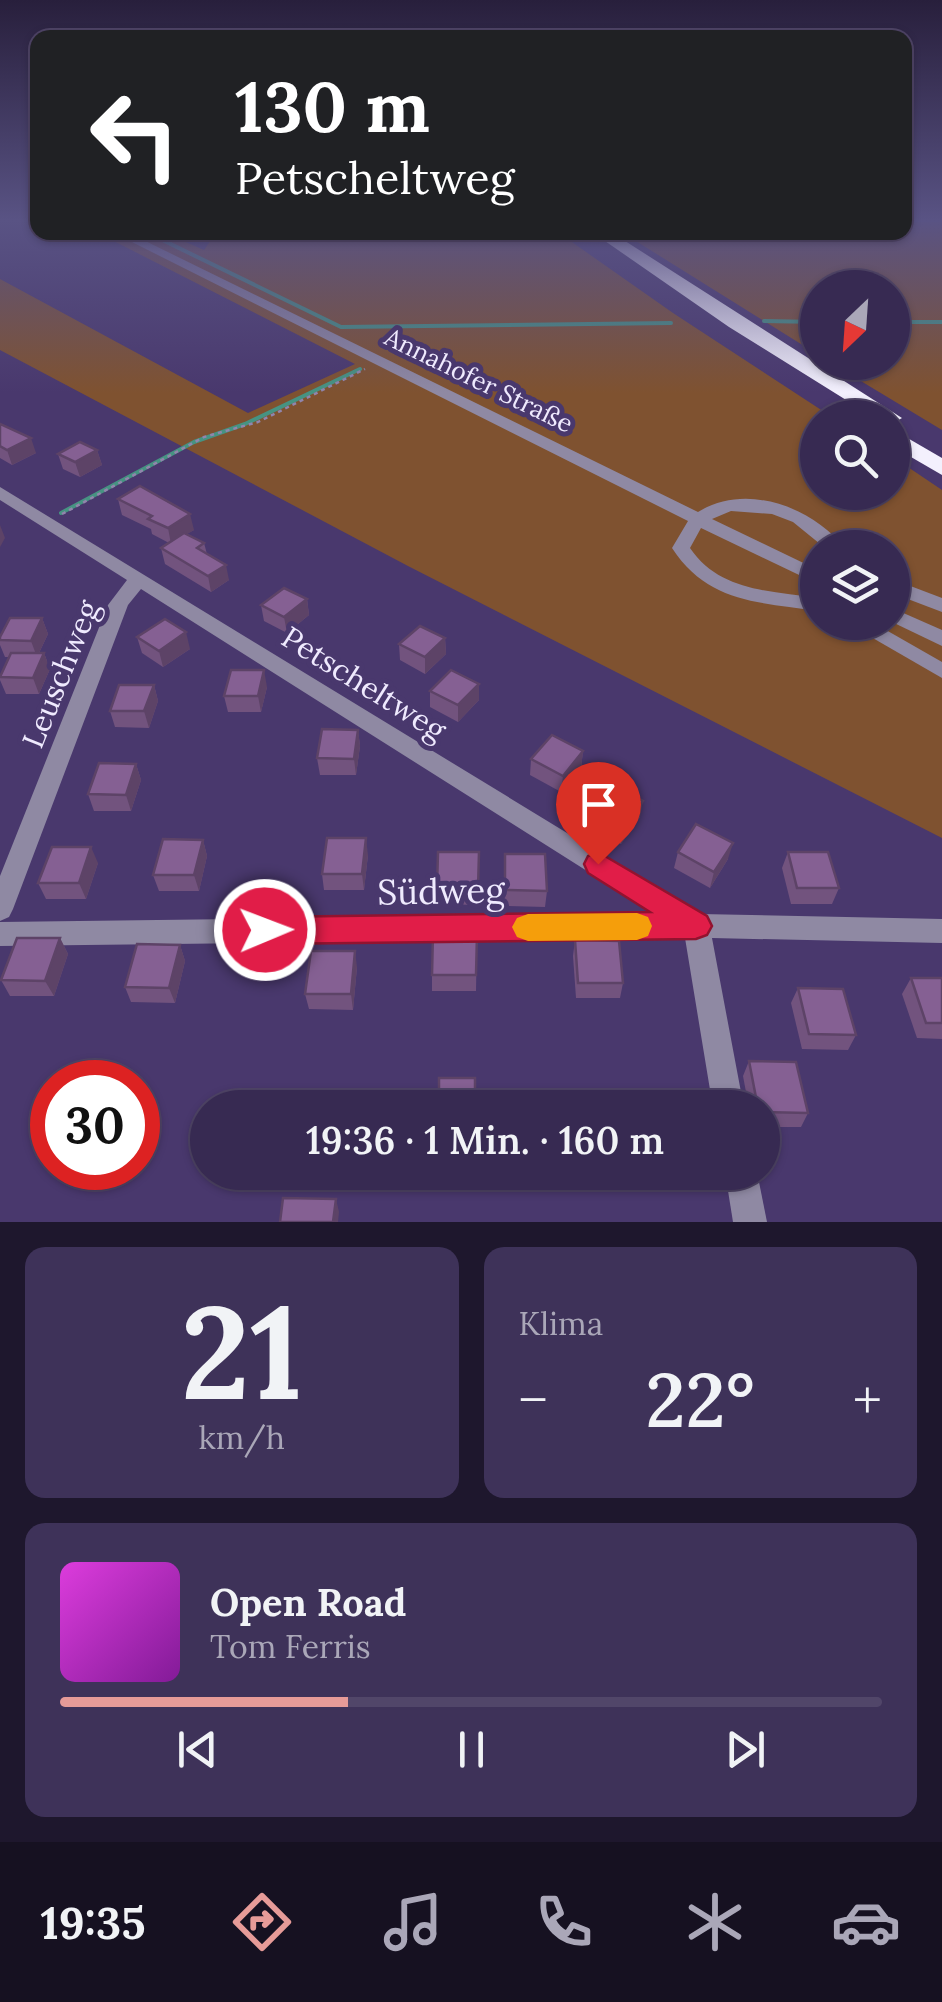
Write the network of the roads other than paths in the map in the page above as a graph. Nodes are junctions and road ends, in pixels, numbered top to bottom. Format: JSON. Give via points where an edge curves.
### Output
{"nodes":[{"id":1,"x":212,"y":279,"type":"edge"},
{"id":2,"x":653,"y":279,"type":"edge"},
{"id":3,"x":670,"y":279,"type":"edge"},
{"id":4,"x":836,"y":400,"type":"edge"},
{"id":5,"x":862,"y":400,"type":"edge"},
{"id":6,"x":910,"y":429,"type":"edge"},
{"id":7,"x":910,"y":448,"type":"edge"},
{"id":8,"x":942,"y":448,"type":"edge"},
{"id":9,"x":942,"y":468,"type":"edge"},
{"id":10,"x":0,"y":492,"type":"edge"},
{"id":11,"x":700,"y":520,"type":"junction"},
{"id":12,"x":822,"y":530,"type":"edge"},
{"id":13,"x":800,"y":569,"type":"edge"},
{"id":14,"x":141,"y":580,"type":"junction"},
{"id":15,"x":910,"y":593,"type":"edge"},
{"id":16,"x":800,"y":603,"type":"edge"},
{"id":17,"x":942,"y":606,"type":"edge"},
{"id":18,"x":910,"y":623,"type":"edge"},
{"id":19,"x":942,"y":638,"type":"edge"},
{"id":20,"x":888,"y":640,"type":"edge"},
{"id":21,"x":942,"y":670,"type":"edge"},
{"id":22,"x":0,"y":909,"type":"edge"},
{"id":23,"x":696,"y":926,"type":"junction"},
{"id":24,"x":942,"y":932,"type":"edge"},
{"id":25,"x":0,"y":934,"type":"edge"},
{"id":26,"x":726,"y":1090,"type":"edge"},
{"id":27,"x":744,"y":1190,"type":"edge"},
{"id":28,"x":750,"y":1222,"type":"edge"}],
"edges":[{"from":1,"to":11,"type":"street","name":"Annahofer Straße"},
{"from":2,"to":4,"type":"highway"},
{"from":3,"to":5,"type":"highway"},
{"from":6,"to":8,"type":"highway"},
{"from":7,"to":9,"type":"highway"},
{"from":10,"to":14,"type":"street","name":"Petscheltweg"},
{"from":11,"to":12,"type":"street","via":[[742,504],[799,515]]},
{"from":11,"to":13,"type":"street","name":"Annahofer Straße"},
{"from":11,"to":16,"type":"street","via":[[686,530],[681,548],[702,576],[750,596]]},
{"from":14,"to":22,"type":"street","name":"Leuschweg","via":[[118,606]]},
{"from":14,"to":23,"type":"street","name":"Petscheltweg"},
{"from":15,"to":17,"type":"street"},
{"from":18,"to":19,"type":"street"},
{"from":20,"to":21,"type":"street"},
{"from":23,"to":24,"type":"street","name":"Südweg"},
{"from":23,"to":25,"type":"street","name":"Südweg"},
{"from":23,"to":26,"type":"street"},
{"from":27,"to":28,"type":"street"}]}
